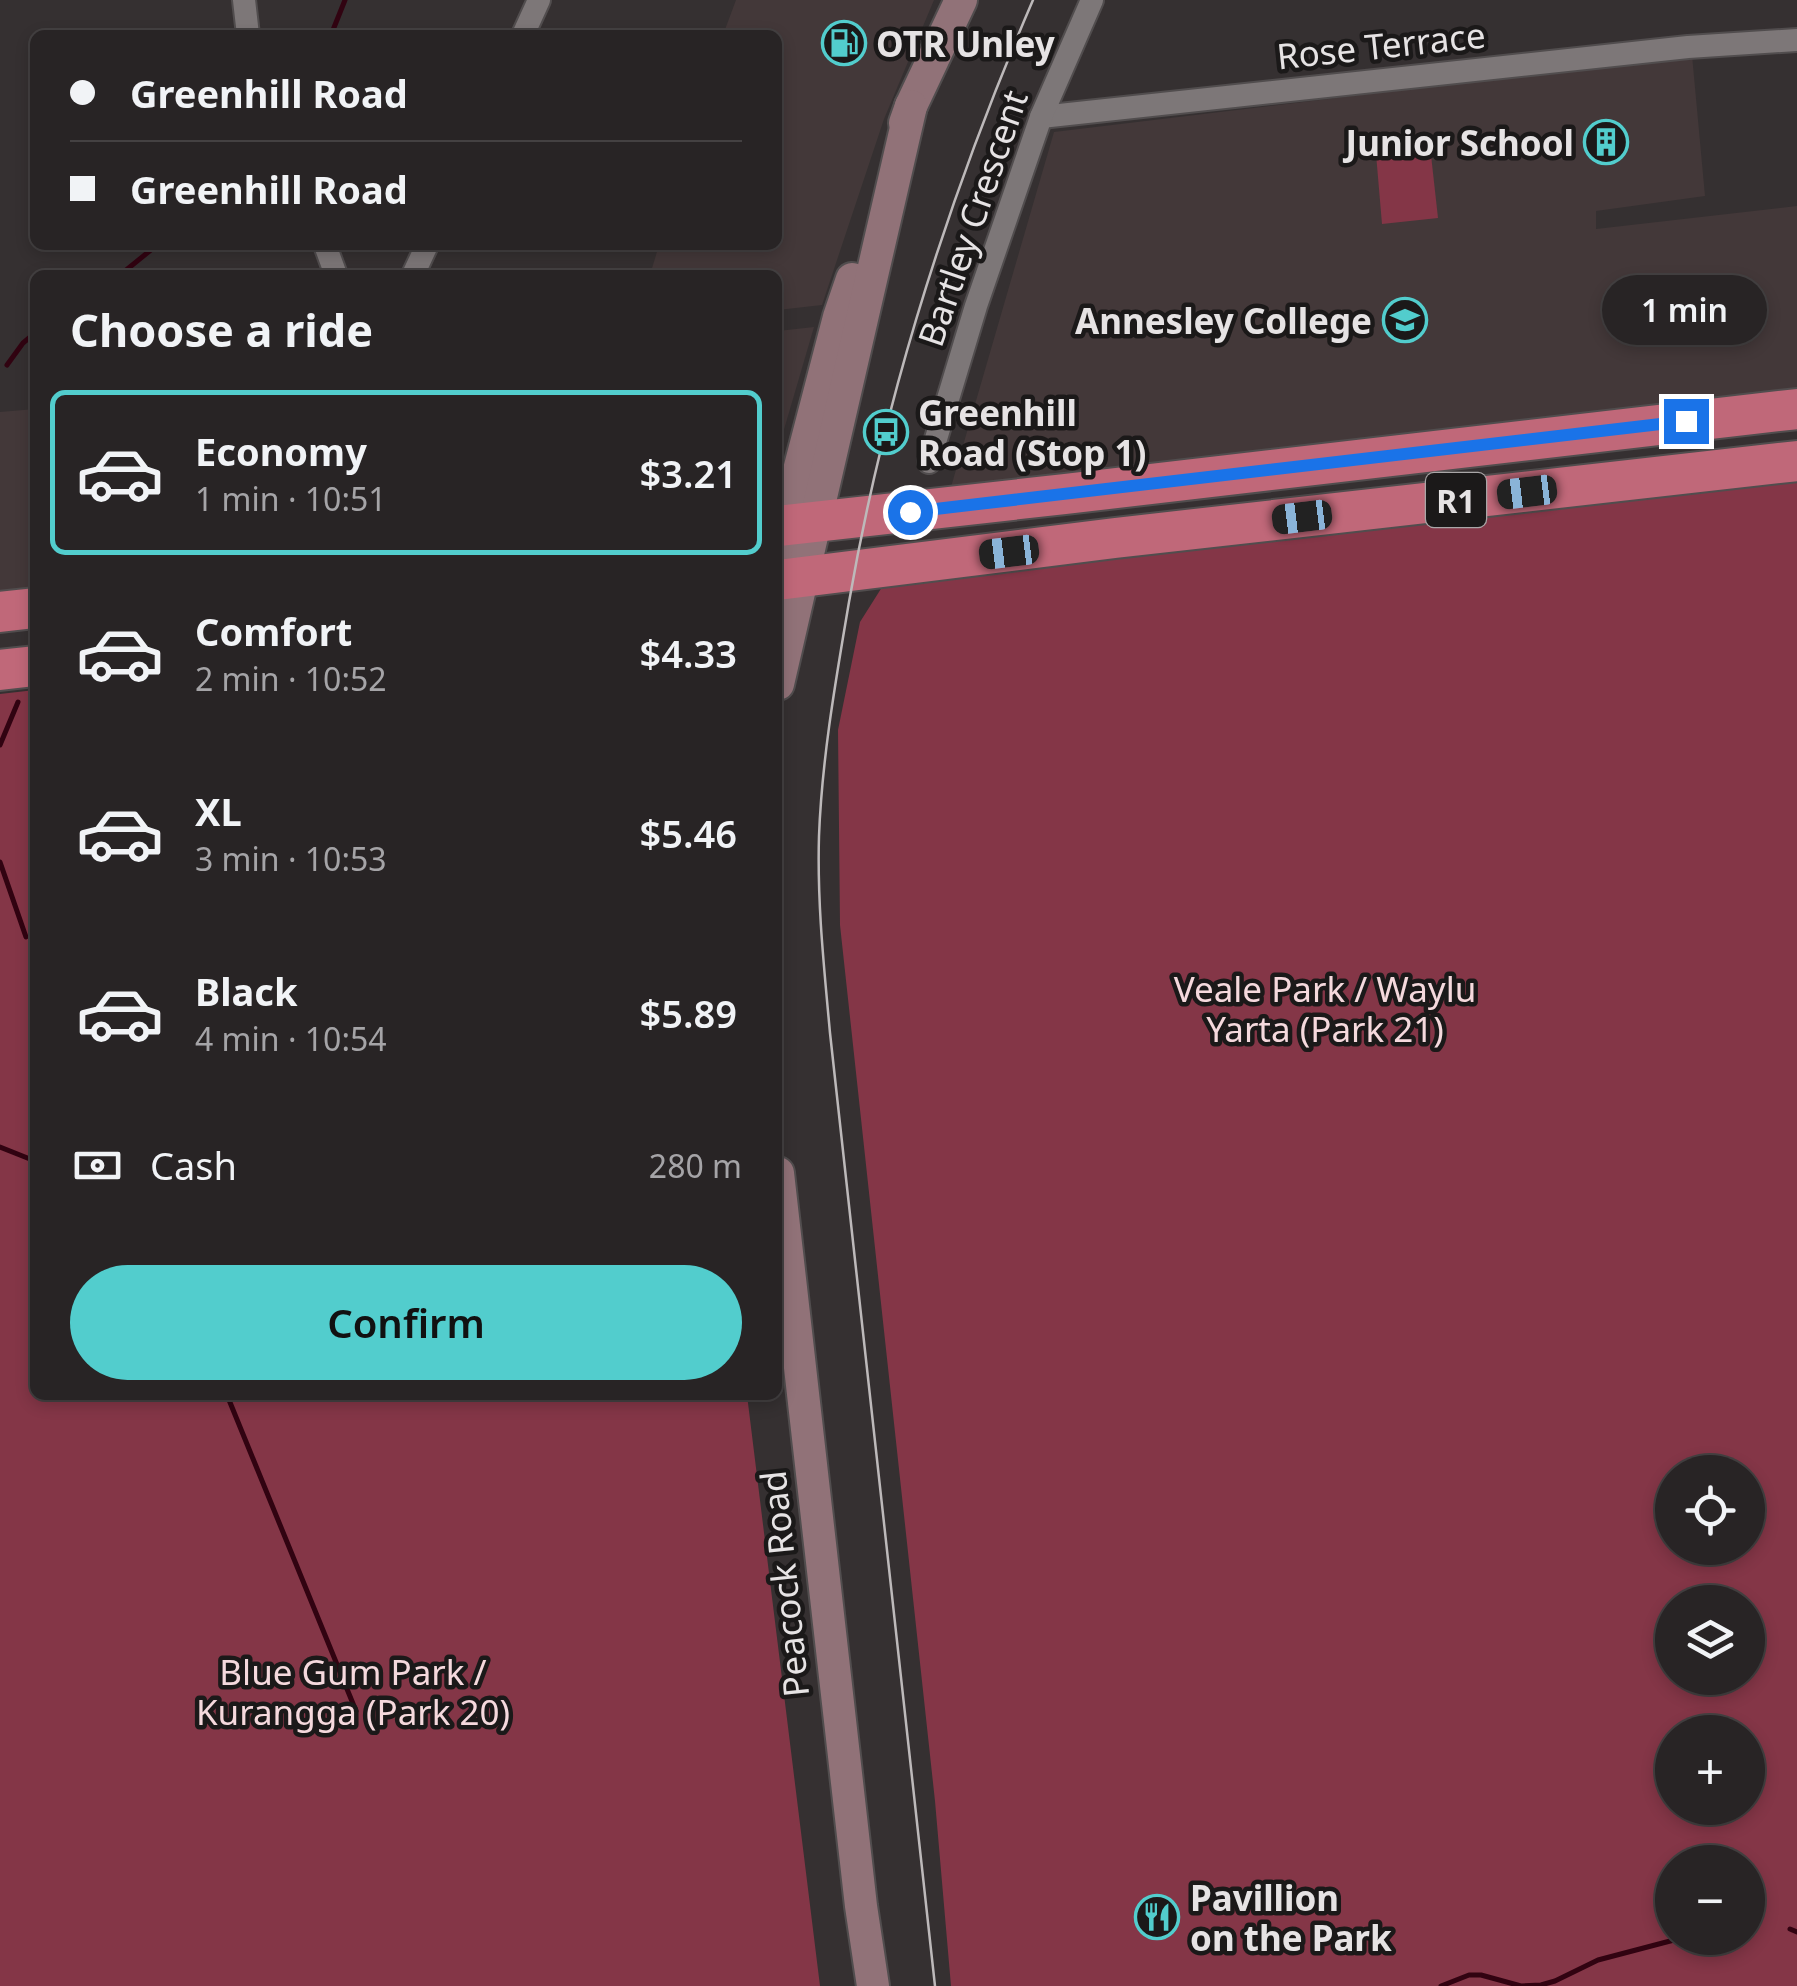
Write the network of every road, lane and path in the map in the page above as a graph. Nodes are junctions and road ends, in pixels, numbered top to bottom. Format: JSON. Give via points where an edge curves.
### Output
{"nodes":[{"id":1,"x":244,"y":0,"type":"edge"},
{"id":2,"x":540,"y":0,"type":"edge"},
{"id":3,"x":961,"y":0,"type":"edge"},
{"id":4,"x":1092,"y":0,"type":"edge"},
{"id":5,"x":247,"y":30,"type":"edge"},
{"id":6,"x":526,"y":30,"type":"edge"},
{"id":7,"x":1794,"y":39,"type":"edge"},
{"id":8,"x":1041,"y":117,"type":"junction"},
{"id":9,"x":1797,"y":410,"type":"edge"},
{"id":10,"x":1797,"y":460,"type":"edge"},
{"id":11,"x":929,"y":462,"type":"dead end"},
{"id":12,"x":1084,"y":493,"type":"junction"},
{"id":13,"x":1115,"y":538,"type":"junction"},
{"id":14,"x":789,"y":547,"type":"edge"},
{"id":15,"x":30,"y":609,"type":"edge"},
{"id":16,"x":0,"y":612,"type":"edge"},
{"id":17,"x":782,"y":634,"type":"edge"},
{"id":18,"x":30,"y":667,"type":"edge"},
{"id":19,"x":0,"y":670,"type":"edge"},
{"id":20,"x":782,"y":1216,"type":"edge"},
{"id":21,"x":782,"y":1378,"type":"edge"},
{"id":22,"x":825,"y":1682,"type":"junction"},
{"id":23,"x":850,"y":1986,"type":"edge"},
{"id":24,"x":873,"y":1986,"type":"edge"}],
"edges":[{"from":1,"to":5,"type":"street"},
{"from":2,"to":6,"type":"street"},
{"from":3,"to":14,"type":"main road","via":[[911,106]]},
{"from":4,"to":8,"type":"street","name":"Bartley Crescent"},
{"from":7,"to":8,"type":"street","name":"Rose Terrace"},
{"from":8,"to":11,"type":"street","name":"Bartley Crescent"},
{"from":9,"to":12,"type":"highway","number":"R1"},
{"from":10,"to":13,"type":"highway","number":"R1"},
{"from":12,"to":13,"type":"highway","via":[[1079,514]]},
{"from":12,"to":14,"type":"highway","number":"R1"},
{"from":13,"to":14,"type":"highway","number":"R1"},
{"from":14,"to":17,"type":"main road"},
{"from":15,"to":16,"type":"highway"},
{"from":18,"to":19,"type":"highway"},
{"from":20,"to":22,"type":"main road","name":"Peacock Road"},
{"from":21,"to":22,"type":"main road","name":"Peacock Road"},
{"from":22,"to":23,"type":"main road","name":"Peacock Road"},
{"from":22,"to":24,"type":"main road","name":"Peacock Road"}]}
